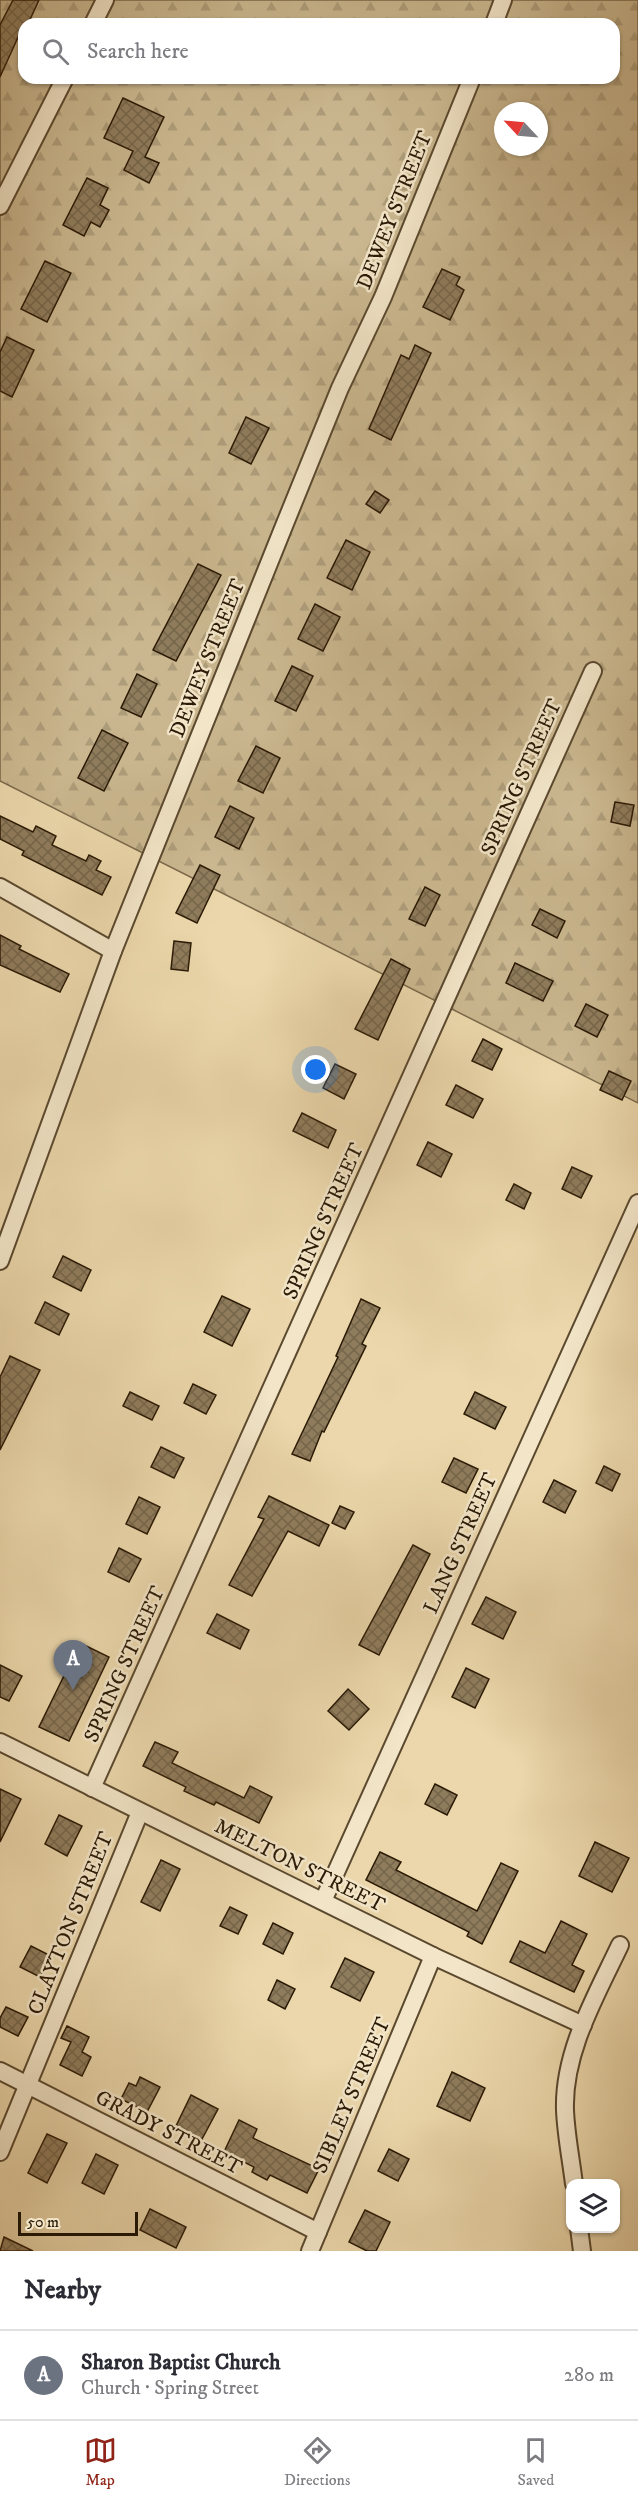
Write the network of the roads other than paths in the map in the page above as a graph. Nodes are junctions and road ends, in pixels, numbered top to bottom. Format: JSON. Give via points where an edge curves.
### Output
{"nodes":[{"id":1,"x":105,"y":0,"type":"edge"},
{"id":2,"x":503,"y":0,"type":"edge"},
{"id":3,"x":96,"y":18,"type":"edge"},
{"id":4,"x":496,"y":18,"type":"edge"},
{"id":5,"x":62,"y":84,"type":"edge"},
{"id":6,"x":470,"y":84,"type":"edge"},
{"id":7,"x":0,"y":206,"type":"edge"},
{"id":8,"x":593,"y":671,"type":"dead end"},
{"id":9,"x":0,"y":887,"type":"edge"},
{"id":10,"x":114,"y":951,"type":"junction"},
{"id":11,"x":638,"y":1203,"type":"edge"},
{"id":12,"x":0,"y":1261,"type":"edge"},
{"id":13,"x":0,"y":1742,"type":"edge"},
{"id":14,"x":92,"y":1788,"type":"junction"},
{"id":15,"x":140,"y":1812,"type":"junction"},
{"id":16,"x":323,"y":1901,"type":"junction"},
{"id":17,"x":620,"y":1945,"type":"dead end"},
{"id":18,"x":434,"y":1956,"type":"junction"},
{"id":19,"x":583,"y":2025,"type":"junction"},
{"id":20,"x":0,"y":2071,"type":"edge"},
{"id":21,"x":28,"y":2085,"type":"junction"},
{"id":22,"x":0,"y":2152,"type":"edge"},
{"id":23,"x":573,"y":2179,"type":"edge"},
{"id":24,"x":318,"y":2232,"type":"junction"},
{"id":25,"x":580,"y":2233,"type":"edge"},
{"id":26,"x":310,"y":2251,"type":"edge"},
{"id":27,"x":582,"y":2251,"type":"edge"}],
"edges":[{"from":1,"to":3,"type":"street"},
{"from":2,"to":4,"type":"street"},
{"from":5,"to":7,"type":"street"},
{"from":6,"to":10,"type":"street","name":"DEWEY STREET","via":[[383,297],[340,388]]},
{"from":8,"to":14,"type":"street","name":"SPRING STREET"},
{"from":9,"to":10,"type":"street"},
{"from":10,"to":12,"type":"street","name":"DEWEY STREET"},
{"from":11,"to":16,"type":"street","name":"LANG STREET"},
{"from":13,"to":14,"type":"street","name":"MELTON STREET"},
{"from":14,"to":15,"type":"street","name":"MELTON STREET"},
{"from":15,"to":16,"type":"street","name":"MELTON STREET"},
{"from":15,"to":21,"type":"street","name":"CLAYTON STREET"},
{"from":16,"to":18,"type":"street","name":"MELTON STREET"},
{"from":17,"to":19,"type":"street"},
{"from":18,"to":19,"type":"street","name":"MELTON STREET"},
{"from":18,"to":24,"type":"street","name":"SIBLEY STREET"},
{"from":19,"to":23,"type":"street","via":[[570,2064],[565,2108]]},
{"from":20,"to":21,"type":"street","name":"GRADY STREET"},
{"from":21,"to":22,"type":"street","name":"CLAYTON STREET"},
{"from":21,"to":24,"type":"street","name":"GRADY STREET"},
{"from":24,"to":26,"type":"street","name":"SIBLEY STREET"},
{"from":25,"to":27,"type":"street"}]}
